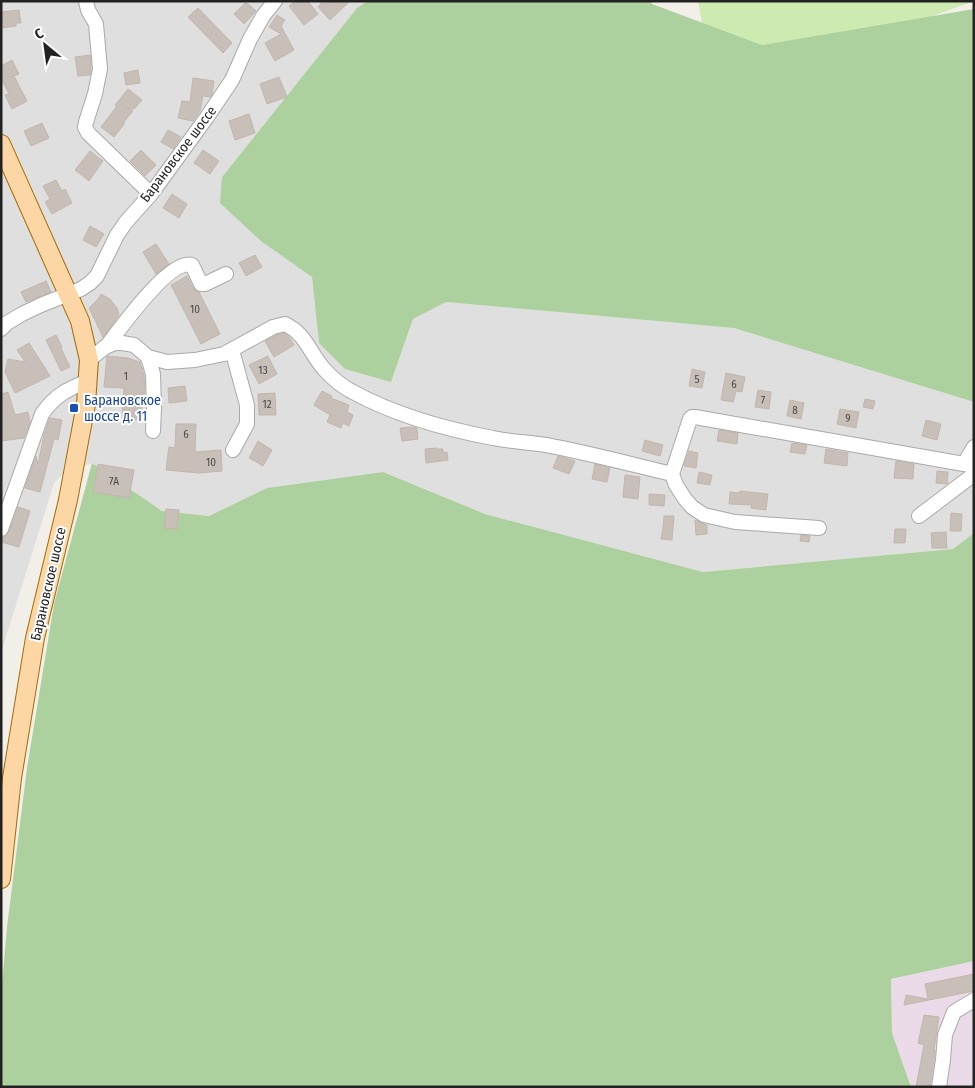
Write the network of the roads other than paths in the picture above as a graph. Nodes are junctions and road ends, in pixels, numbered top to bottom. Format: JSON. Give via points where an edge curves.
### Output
{"nodes":[{"id":1,"x":86,"y":1,"type":"edge"},
{"id":2,"x":275,"y":1,"type":"edge"},
{"id":3,"x":1,"y":144,"type":"edge"},
{"id":4,"x":150,"y":194,"type":"junction"},
{"id":5,"x":226,"y":274,"type":"dead end"},
{"id":6,"x":68,"y":294,"type":"junction"},
{"id":7,"x":1,"y":330,"type":"edge"},
{"id":8,"x":106,"y":347,"type":"junction"},
{"id":9,"x":232,"y":350,"type":"junction"},
{"id":10,"x":148,"y":357,"type":"junction"},
{"id":11,"x":89,"y":360,"type":"junction"},
{"id":12,"x":88,"y":380,"type":"junction"},
{"id":13,"x":153,"y":431,"type":"dead end"},
{"id":14,"x":974,"y":446,"type":"edge"},
{"id":15,"x":233,"y":450,"type":"dead end"},
{"id":16,"x":964,"y":464,"type":"junction"},
{"id":17,"x":672,"y":474,"type":"junction"},
{"id":18,"x":919,"y":516,"type":"dead end"},
{"id":19,"x":818,"y":528,"type":"dead end"},
{"id":20,"x":1,"y":529,"type":"edge"},
{"id":21,"x":1,"y":879,"type":"edge"},
{"id":22,"x":974,"y":1000,"type":"edge"},
{"id":23,"x":939,"y":1087,"type":"edge"}],
"edges":[{"from":1,"to":4,"type":"street","via":[[96,24],[100,70],[85,127]]},
{"from":2,"to":4,"type":"street","name":"Барановское шоссе","via":[[250,39],[232,80]]},
{"from":3,"to":6,"type":"main road","name":"Барановское шоссе"},
{"from":4,"to":6,"type":"street","name":"Барановское шоссе","via":[[117,235],[97,276],[81,289]]},
{"from":5,"to":8,"type":"street","via":[[201,284],[192,265],[180,267],[134,309]]},
{"from":6,"to":7,"type":"street","name":"Барановское шоссе","via":[[22,314]]},
{"from":6,"to":11,"type":"main road","name":"Барановское шоссе","via":[[80,321]]},
{"from":8,"to":10,"type":"street","via":[[115,343],[134,345]]},
{"from":8,"to":11,"type":"street"},
{"from":9,"to":10,"type":"street","via":[[195,360],[167,362]]},
{"from":9,"to":15,"type":"street","via":[[247,405],[247,424]]},
{"from":9,"to":17,"type":"street","via":[[273,327],[285,324],[302,336],[324,369],[338,382],[352,392],[412,418],[495,439],[588,453]]},
{"from":10,"to":13,"type":"street","via":[[153,374]]},
{"from":11,"to":12,"type":"main road","name":"Барановское шоссе"},
{"from":12,"to":20,"type":"street","via":[[58,396],[42,414]]},
{"from":12,"to":21,"type":"main road","name":"Барановское шоссе","via":[[68,500],[35,638],[12,778]]},
{"from":14,"to":16,"type":"street"},
{"from":16,"to":17,"type":"street","via":[[692,417]]},
{"from":16,"to":18,"type":"street","via":[[973,469],[973,475]]},
{"from":17,"to":19,"type":"street","via":[[685,499],[704,514],[735,522]]},
{"from":22,"to":23,"type":"street","via":[[954,1012],[945,1035]]}]}
